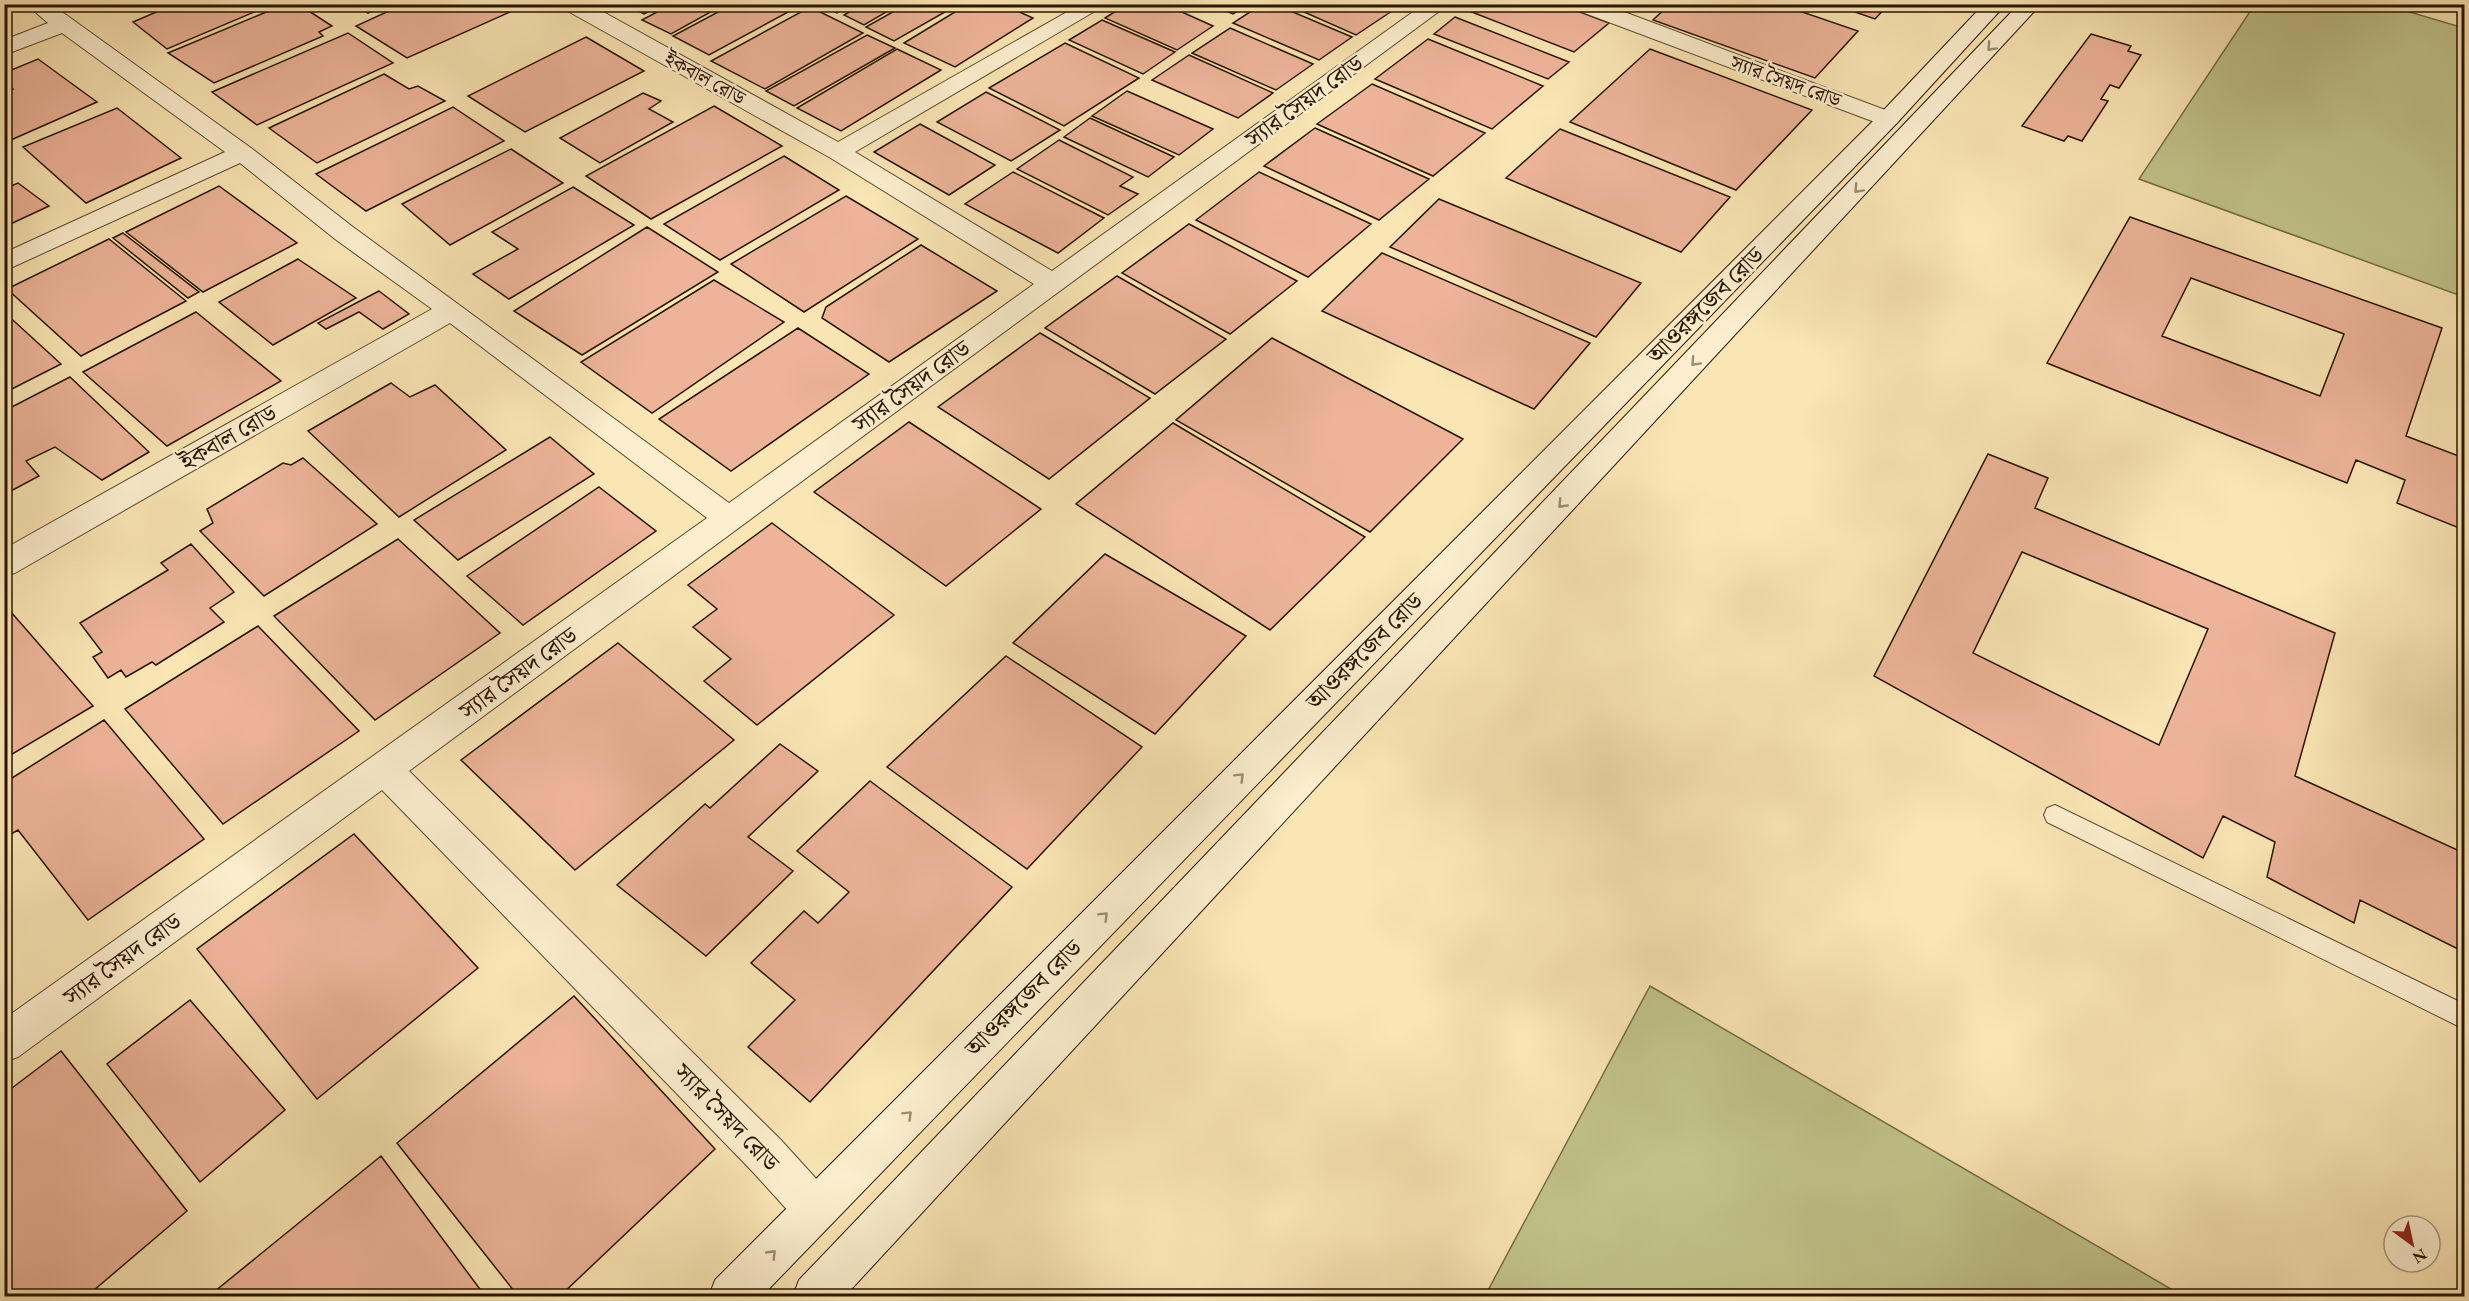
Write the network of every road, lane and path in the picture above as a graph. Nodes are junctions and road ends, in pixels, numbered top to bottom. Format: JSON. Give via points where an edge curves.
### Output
{"nodes":[{"id":1,"x":36,"y":4,"type":"edge"},
{"id":2,"x":572,"y":4,"type":"edge"},
{"id":3,"x":1439,"y":4,"type":"edge"},
{"id":4,"x":1582,"y":4,"type":"edge"},
{"id":5,"x":1996,"y":4,"type":"edge"},
{"id":6,"x":2031,"y":4,"type":"edge"},
{"id":7,"x":1081,"y":8,"type":"edge"},
{"id":8,"x":62,"y":24,"type":"junction"},
{"id":9,"x":4,"y":48,"type":"edge"},
{"id":10,"x":1888,"y":119,"type":"junction"},
{"id":11,"x":838,"y":152,"type":"junction"},
{"id":12,"x":242,"y":153,"type":"junction"},
{"id":13,"x":4,"y":263,"type":"edge"},
{"id":14,"x":1052,"y":283,"type":"junction"},
{"id":15,"x":1701,"y":309,"type":"junction"},
{"id":16,"x":451,"y":310,"type":"junction"},
{"id":17,"x":1731,"y":324,"type":"junction"},
{"id":18,"x":729,"y":519,"type":"junction"},
{"id":19,"x":4,"y":564,"type":"edge"},
{"id":20,"x":385,"y":770,"type":"junction"},
{"id":21,"x":2055,"y":814,"type":"dead end"},
{"id":22,"x":2464,"y":1017,"type":"edge"},
{"id":23,"x":4,"y":1043,"type":"edge"},
{"id":24,"x":815,"y":1209,"type":"junction"},
{"id":25,"x":731,"y":1296,"type":"edge"},
{"id":26,"x":815,"y":1296,"type":"edge"}],
"edges":[{"from":1,"to":8,"type":"street"},
{"from":2,"to":11,"type":"street","name":"ইকবাল রোড"},
{"from":3,"to":14,"type":"street","name":"স্যার সৈয়দ রোড"},
{"from":4,"to":10,"type":"street","name":"স্যার সৈয়দ রোড"},
{"from":5,"to":10,"type":"street","name":"আওরঙ্গজেব রোড"},
{"from":6,"to":17,"type":"street","name":"আওরঙ্গজেব রোড","one_way":true},
{"from":7,"to":11,"type":"street"},
{"from":8,"to":9,"type":"street"},
{"from":8,"to":12,"type":"street"},
{"from":10,"to":15,"type":"street","name":"আওরঙ্গজেব রোড"},
{"from":11,"to":14,"type":"street","name":"ইকবাল রোড"},
{"from":12,"to":13,"type":"street"},
{"from":12,"to":16,"type":"street"},
{"from":14,"to":18,"type":"street","name":"স্যার সৈয়দ রোড"},
{"from":15,"to":17,"type":"street"},
{"from":24,"to":15,"type":"street","name":"আওরঙ্গজেব রোড","one_way":true},
{"from":16,"to":18,"type":"street"},
{"from":16,"to":19,"type":"street","name":"ইকবাল রোড"},
{"from":17,"to":26,"type":"street","name":"আওরঙ্গজেব রোড","one_way":true},
{"from":18,"to":20,"type":"street","name":"স্যার সৈয়দ রোড"},
{"from":20,"to":23,"type":"street","name":"স্যার সৈয়দ রোড"},
{"from":20,"to":24,"type":"street","name":"স্যার সৈয়দ রোড"},
{"from":21,"to":22,"type":"lane"},
{"from":25,"to":24,"type":"street","name":"আওরঙ্গজেব রোড","one_way":true}]}
